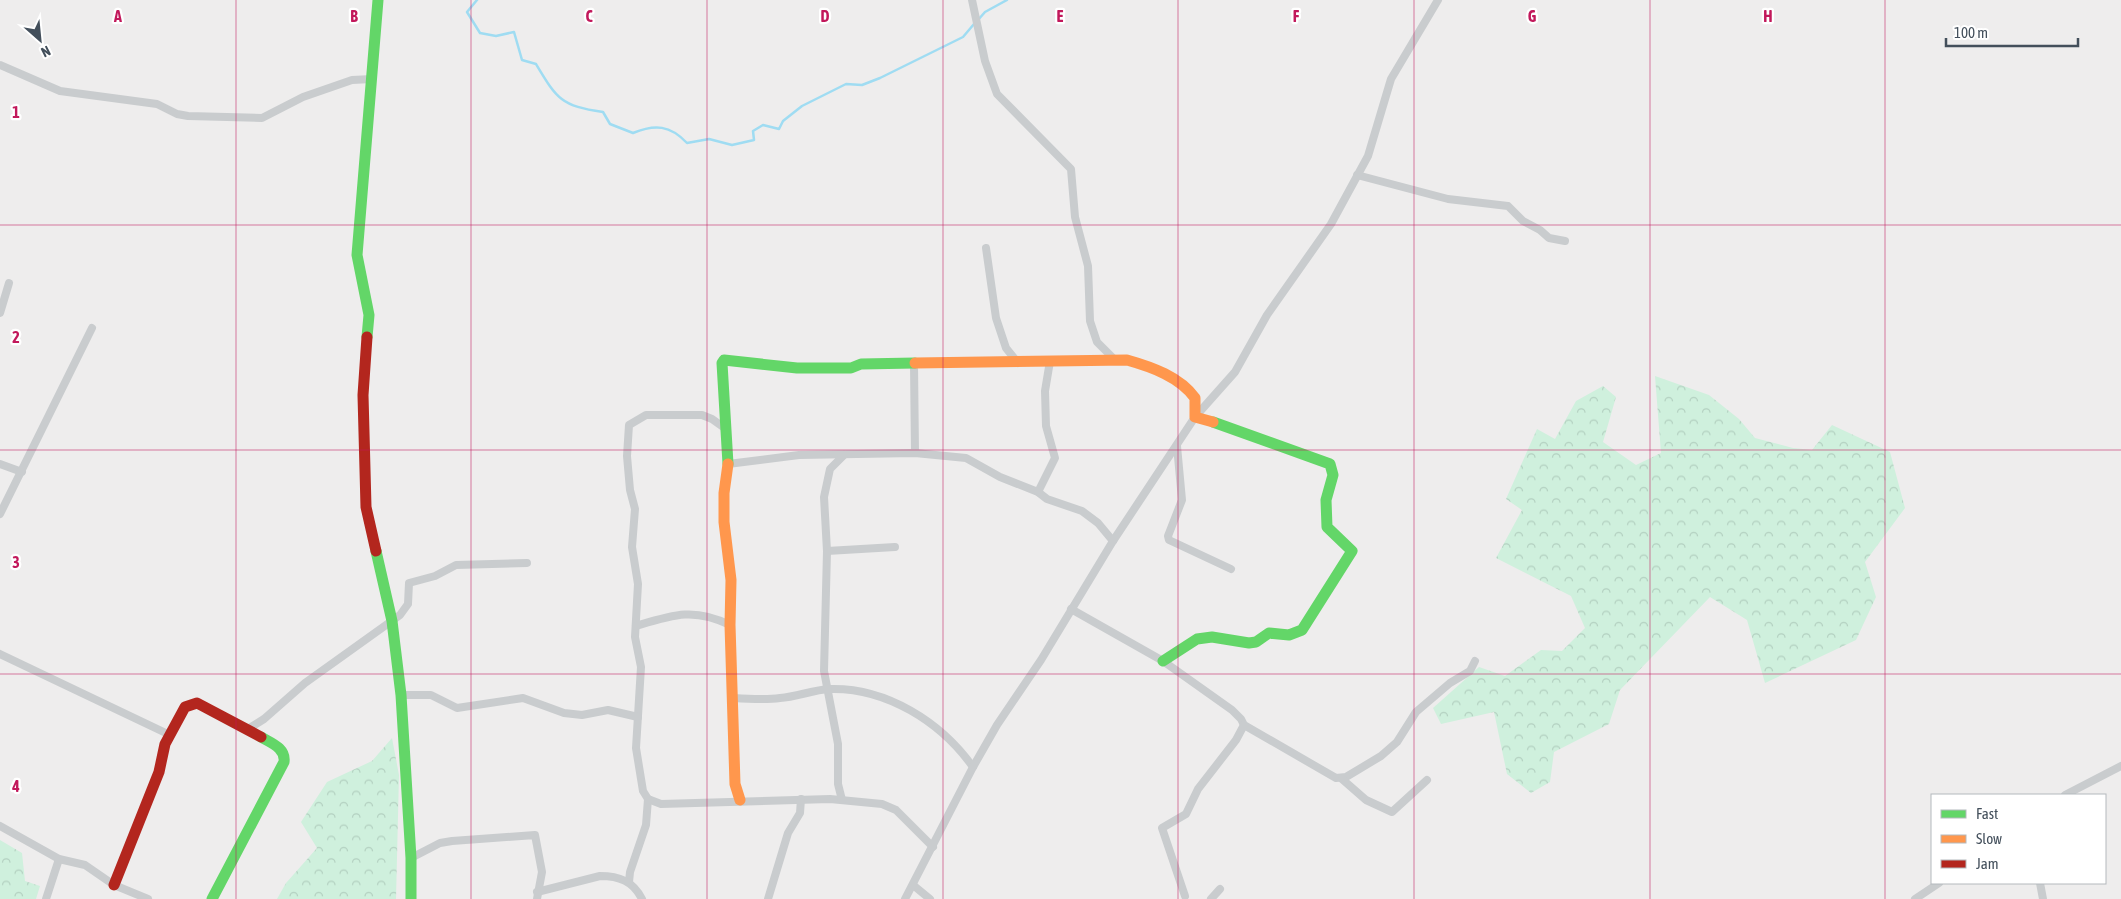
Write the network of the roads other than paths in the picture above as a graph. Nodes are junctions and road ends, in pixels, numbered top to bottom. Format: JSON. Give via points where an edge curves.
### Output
{"nodes":[{"id":1,"x":378,"y":0,"type":"edge"},
{"id":2,"x":972,"y":0,"type":"edge"},
{"id":3,"x":1438,"y":0,"type":"edge"},
{"id":4,"x":0,"y":65,"type":"edge"},
{"id":5,"x":372,"y":79,"type":"junction"},
{"id":6,"x":1357,"y":175,"type":"junction"},
{"id":7,"x":1566,"y":241,"type":"dead end"},
{"id":8,"x":986,"y":248,"type":"dead end"},
{"id":9,"x":9,"y":284,"type":"dead end"},
{"id":10,"x":0,"y":312,"type":"edge"},
{"id":11,"x":92,"y":328,"type":"dead end"},
{"id":12,"x":1115,"y":360,"type":"junction"},
{"id":13,"x":1050,"y":362,"type":"junction"},
{"id":14,"x":1018,"y":363,"type":"junction"},
{"id":15,"x":914,"y":364,"type":"junction"},
{"id":16,"x":1195,"y":418,"type":"junction"},
{"id":17,"x":726,"y":429,"type":"junction"},
{"id":18,"x":1177,"y":446,"type":"junction"},
{"id":19,"x":915,"y":453,"type":"junction"},
{"id":20,"x":844,"y":455,"type":"junction"},
{"id":21,"x":0,"y":464,"type":"edge"},
{"id":22,"x":728,"y":464,"type":"junction"},
{"id":23,"x":22,"y":472,"type":"junction"},
{"id":24,"x":1038,"y":492,"type":"junction"},
{"id":25,"x":0,"y":514,"type":"edge"},
{"id":26,"x":1113,"y":541,"type":"junction"},
{"id":27,"x":895,"y":547,"type":"dead end"},
{"id":28,"x":827,"y":551,"type":"junction"},
{"id":29,"x":527,"y":563,"type":"dead end"},
{"id":30,"x":1231,"y":569,"type":"dead end"},
{"id":31,"x":1071,"y":609,"type":"junction"},
{"id":32,"x":392,"y":622,"type":"junction"},
{"id":33,"x":730,"y":625,"type":"junction"},
{"id":34,"x":636,"y":626,"type":"junction"},
{"id":35,"x":0,"y":654,"type":"edge"},
{"id":36,"x":1163,"y":661,"type":"junction"},
{"id":37,"x":1475,"y":662,"type":"dead end"},
{"id":38,"x":828,"y":689,"type":"junction"},
{"id":39,"x":402,"y":695,"type":"junction"},
{"id":40,"x":734,"y":698,"type":"junction"},
{"id":41,"x":638,"y":717,"type":"junction"},
{"id":42,"x":1244,"y":725,"type":"junction"},
{"id":43,"x":248,"y":729,"type":"junction"},
{"id":44,"x":170,"y":735,"type":"junction"},
{"id":45,"x":2121,"y":766,"type":"edge"},
{"id":46,"x":973,"y":767,"type":"junction"},
{"id":47,"x":1342,"y":778,"type":"junction"},
{"id":48,"x":1427,"y":780,"type":"dead end"},
{"id":49,"x":2067,"y":794,"type":"edge"},
{"id":50,"x":648,"y":799,"type":"junction"},
{"id":51,"x":801,"y":799,"type":"junction"},
{"id":52,"x":740,"y":800,"type":"junction"},
{"id":53,"x":842,"y":800,"type":"junction"},
{"id":54,"x":0,"y":826,"type":"edge"},
{"id":55,"x":932,"y":847,"type":"junction"},
{"id":56,"x":411,"y":858,"type":"junction"},
{"id":57,"x":58,"y":859,"type":"junction"},
{"id":58,"x":629,"y":882,"type":"junction"},
{"id":59,"x":1938,"y":884,"type":"edge"},
{"id":60,"x":2040,"y":884,"type":"edge"},
{"id":61,"x":114,"y":885,"type":"junction"},
{"id":62,"x":913,"y":885,"type":"junction"},
{"id":63,"x":1220,"y":889,"type":"dead end"},
{"id":64,"x":537,"y":896,"type":"edge"},
{"id":65,"x":1185,"y":896,"type":"dead end"},
{"id":66,"x":46,"y":899,"type":"edge"},
{"id":67,"x":148,"y":899,"type":"edge"},
{"id":68,"x":212,"y":899,"type":"edge"},
{"id":69,"x":411,"y":899,"type":"edge"},
{"id":70,"x":642,"y":899,"type":"edge"},
{"id":71,"x":768,"y":899,"type":"edge"},
{"id":72,"x":905,"y":899,"type":"edge"},
{"id":73,"x":930,"y":899,"type":"edge"},
{"id":74,"x":1211,"y":899,"type":"edge"},
{"id":75,"x":1915,"y":899,"type":"edge"},
{"id":76,"x":2043,"y":899,"type":"edge"}],
"edges":[{"from":1,"to":5,"type":"street"},
{"from":2,"to":12,"type":"street","via":[[985,61],[997,94],[1070,169],[1075,217],[1088,266],[1092,327],[1097,342]]},
{"from":3,"to":6,"type":"street","via":[[1391,79],[1374,143]]},
{"from":4,"to":5,"type":"street","via":[[60,91],[157,104],[188,116],[262,118],[303,97],[352,80]]},
{"from":5,"to":32,"type":"street","via":[[366,167],[356,242],[369,315],[363,395],[366,507]]},
{"from":6,"to":7,"type":"street","via":[[1448,199],[1508,206],[1549,238]]},
{"from":6,"to":16,"type":"street","via":[[1331,224],[1267,315],[1235,372]]},
{"from":8,"to":14,"type":"street","via":[[996,318],[1006,348]]},
{"from":9,"to":10,"type":"street"},
{"from":11,"to":23,"type":"street"},
{"from":12,"to":13,"type":"street"},
{"from":12,"to":16,"type":"street","via":[[1142,365],[1183,384],[1194,397]]},
{"from":13,"to":14,"type":"street"},
{"from":13,"to":24,"type":"street","via":[[1045,391],[1046,426],[1055,458]]},
{"from":14,"to":15,"type":"street"},
{"from":15,"to":17,"type":"street","via":[[798,368],[724,360]]},
{"from":15,"to":19,"type":"street"},
{"from":16,"to":18,"type":"street"},
{"from":16,"to":36,"type":"street","via":[[1233,428],[1330,464],[1333,474],[1326,500],[1328,527],[1352,551],[1297,634],[1269,633],[1249,643],[1205,637],[1189,643]]},
{"from":17,"to":22,"type":"street"},
{"from":17,"to":34,"type":"street","via":[[702,415],[646,415],[629,425],[626,456],[635,509],[632,547],[637,573]]},
{"from":18,"to":26,"type":"street"},
{"from":18,"to":30,"type":"street","via":[[1182,500],[1169,540]]},
{"from":19,"to":20,"type":"street"},
{"from":19,"to":24,"type":"street","via":[[966,458],[1000,477]]},
{"from":20,"to":22,"type":"street","via":[[799,455]]},
{"from":20,"to":28,"type":"street","via":[[834,462],[826,479]]},
{"from":21,"to":23,"type":"street"},
{"from":22,"to":33,"type":"street","via":[[724,503],[732,580]]},
{"from":23,"to":25,"type":"street"},
{"from":24,"to":26,"type":"street","via":[[1047,499],[1090,515]]},
{"from":26,"to":31,"type":"street"},
{"from":27,"to":28,"type":"street"},
{"from":28,"to":38,"type":"street","via":[[824,671]]},
{"from":29,"to":32,"type":"street","via":[[456,565],[435,576],[415,580],[409,583],[405,610]]},
{"from":31,"to":36,"type":"street"},
{"from":31,"to":46,"type":"street"},
{"from":32,"to":39,"type":"street"},
{"from":32,"to":43,"type":"street","via":[[304,683]]},
{"from":33,"to":34,"type":"street","via":[[712,616],[683,614]]},
{"from":33,"to":40,"type":"street"},
{"from":34,"to":41,"type":"street","via":[[641,667]]},
{"from":35,"to":44,"type":"street"},
{"from":36,"to":42,"type":"street","via":[[1232,710]]},
{"from":37,"to":47,"type":"street","via":[[1470,671],[1450,683],[1416,712],[1393,746]]},
{"from":38,"to":40,"type":"street","via":[[778,698]]},
{"from":38,"to":46,"type":"street","via":[[880,696],[905,708],[950,739]]},
{"from":38,"to":53,"type":"street","via":[[839,750],[838,784]]},
{"from":39,"to":41,"type":"street","via":[[431,696],[457,708],[522,698],[564,713],[582,715],[608,710]]},
{"from":39,"to":56,"type":"street"},
{"from":40,"to":52,"type":"street","via":[[735,784]]},
{"from":41,"to":50,"type":"street","via":[[636,748],[643,791]]},
{"from":42,"to":47,"type":"street","via":[[1330,776]]},
{"from":42,"to":65,"type":"street","via":[[1198,789],[1186,814],[1162,828]]},
{"from":43,"to":44,"type":"street","via":[[197,703],[185,707]]},
{"from":43,"to":68,"type":"street","via":[[282,750],[284,762]]},
{"from":44,"to":61,"type":"street","via":[[159,772]]},
{"from":45,"to":49,"type":"street"},
{"from":46,"to":55,"type":"street"},
{"from":47,"to":48,"type":"street","via":[[1366,800],[1392,812]]},
{"from":50,"to":52,"type":"street","via":[[670,804]]},
{"from":50,"to":58,"type":"street","via":[[646,825]]},
{"from":51,"to":52,"type":"street"},
{"from":51,"to":53,"type":"street"},
{"from":51,"to":71,"type":"street","via":[[800,813],[786,838]]},
{"from":53,"to":55,"type":"street","via":[[891,806]]},
{"from":54,"to":57,"type":"street"},
{"from":55,"to":62,"type":"street"},
{"from":56,"to":64,"type":"street","via":[[440,843],[535,835],[542,872]]},
{"from":56,"to":69,"type":"street"},
{"from":57,"to":61,"type":"street","via":[[85,865]]},
{"from":57,"to":66,"type":"street"},
{"from":58,"to":64,"type":"street","via":[[600,876]]},
{"from":58,"to":70,"type":"street"},
{"from":59,"to":75,"type":"street"},
{"from":60,"to":76,"type":"street"},
{"from":61,"to":67,"type":"street"},
{"from":62,"to":72,"type":"street"},
{"from":62,"to":73,"type":"street"},
{"from":63,"to":74,"type":"street"}]}
